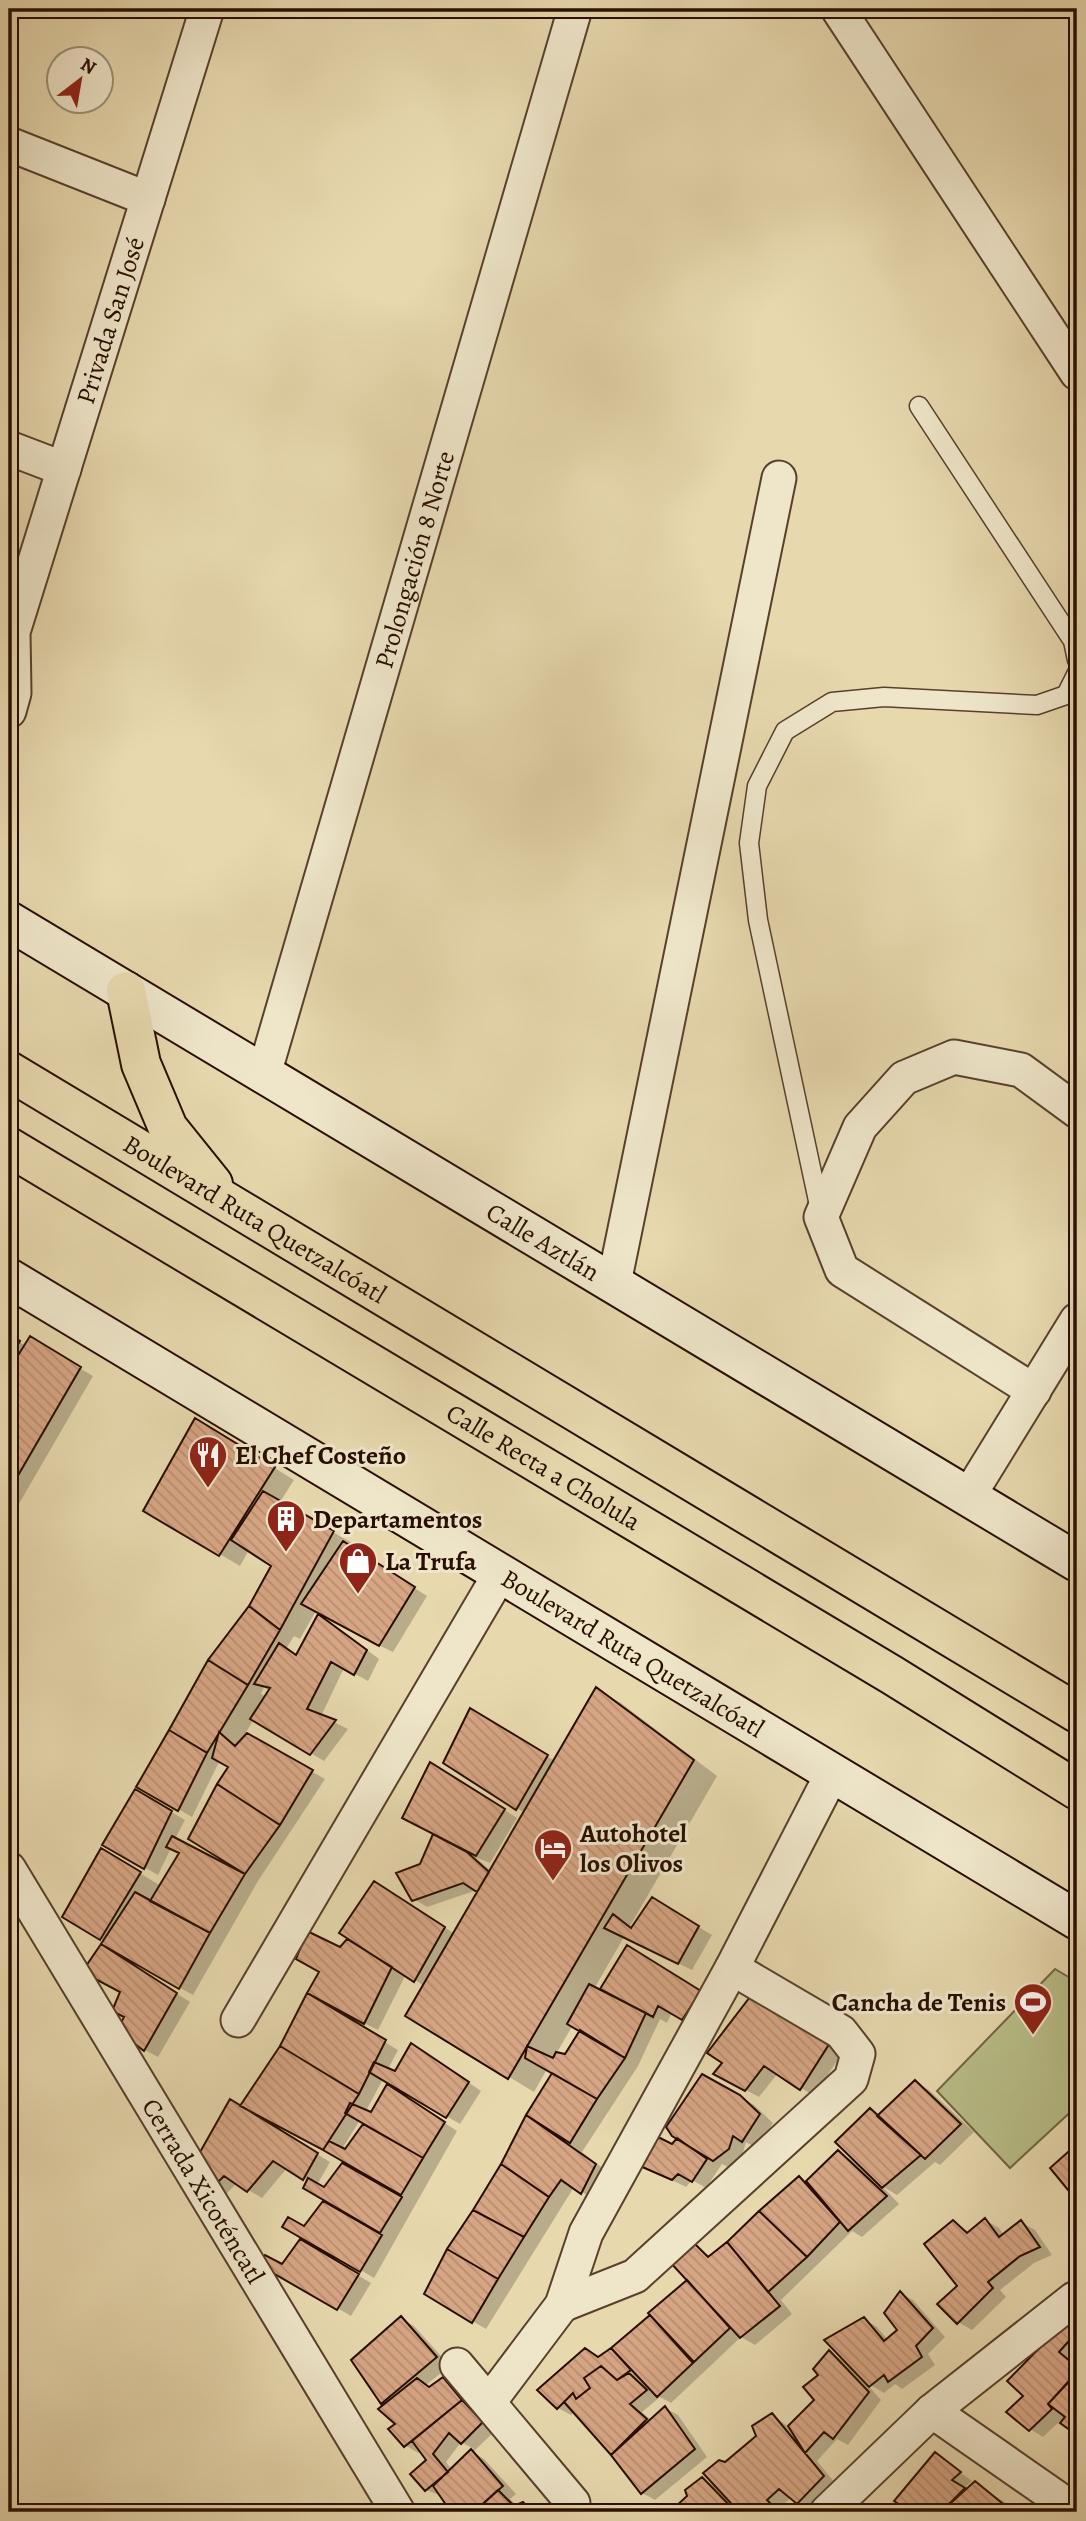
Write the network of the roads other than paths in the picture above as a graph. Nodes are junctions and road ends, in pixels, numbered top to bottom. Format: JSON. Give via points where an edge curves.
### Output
{"nodes":[{"id":1,"x":207,"y":9,"type":"edge"},
{"id":2,"x":575,"y":9,"type":"edge"},
{"id":3,"x":838,"y":9,"type":"edge"},
{"id":4,"x":9,"y":144,"type":"edge"},
{"id":5,"x":148,"y":199,"type":"junction"},
{"id":6,"x":1077,"y":373,"type":"edge"},
{"id":7,"x":919,"y":406,"type":"dead end"},
{"id":8,"x":9,"y":448,"type":"edge"},
{"id":9,"x":64,"y":469,"type":"junction"},
{"id":10,"x":779,"y":478,"type":"dead end"},
{"id":11,"x":11,"y":634,"type":"edge"},
{"id":12,"x":1077,"y":660,"type":"edge"},
{"id":13,"x":1077,"y":673,"type":"edge"},
{"id":14,"x":9,"y":711,"type":"edge"},
{"id":15,"x":9,"y":921,"type":"edge"},
{"id":16,"x":126,"y":991,"type":"junction"},
{"id":17,"x":9,"y":1071,"type":"edge"},
{"id":18,"x":264,"y":1074,"type":"junction"},
{"id":19,"x":1077,"y":1111,"type":"edge"},
{"id":20,"x":9,"y":1147,"type":"edge"},
{"id":21,"x":227,"y":1202,"type":"junction"},
{"id":22,"x":821,"y":1217,"type":"junction"},
{"id":23,"x":9,"y":1278,"type":"edge"},
{"id":24,"x":614,"y":1283,"type":"junction"},
{"id":25,"x":1077,"y":1320,"type":"edge"},
{"id":26,"x":1034,"y":1391,"type":"junction"},
{"id":27,"x":968,"y":1497,"type":"junction"},
{"id":28,"x":1077,"y":1562,"type":"edge"},
{"id":29,"x":501,"y":1572,"type":"junction"},
{"id":30,"x":1077,"y":1713,"type":"edge"},
{"id":31,"x":833,"y":1772,"type":"junction"},
{"id":32,"x":1077,"y":1790,"type":"edge"},
{"id":33,"x":9,"y":1869,"type":"edge"},
{"id":34,"x":1077,"y":1920,"type":"edge"},
{"id":35,"x":732,"y":1968,"type":"junction"},
{"id":36,"x":238,"y":2020,"type":"dead end"},
{"id":37,"x":1077,"y":2301,"type":"edge"},
{"id":38,"x":562,"y":2305,"type":"junction"},
{"id":39,"x":457,"y":2365,"type":"dead end"},
{"id":40,"x":489,"y":2402,"type":"junction"},
{"id":41,"x":932,"y":2411,"type":"junction"},
{"id":42,"x":573,"y":2503,"type":"dead end"},
{"id":43,"x":398,"y":2512,"type":"edge"},
{"id":44,"x":827,"y":2512,"type":"edge"},
{"id":45,"x":1077,"y":2512,"type":"edge"}],
"edges":[{"from":1,"to":5,"type":"street","name":"Privada San José"},
{"from":2,"to":18,"type":"street","name":"Prolongación 8 Norte"},
{"from":3,"to":6,"type":"street"},
{"from":4,"to":5,"type":"street"},
{"from":5,"to":9,"type":"street","name":"Privada San José"},
{"from":7,"to":12,"type":"lane","via":[[1073,641]]},
{"from":8,"to":9,"type":"street"},
{"from":9,"to":11,"type":"street","name":"Privada San José"},
{"from":10,"to":24,"type":"street"},
{"from":11,"to":14,"type":"street","name":"Privada San José","via":[[14,693]]},
{"from":13,"to":22,"type":"lane","via":[[1066,695],[1037,705],[884,697],[832,702],[785,731],[757,786],[749,843],[758,919]]},
{"from":15,"to":16,"type":"main road","name":"Calle Aztlán"},
{"from":16,"to":18,"type":"main road","name":"Calle Aztlán"},
{"from":16,"to":21,"type":"main road","via":[[141,1064],[168,1128]]},
{"from":17,"to":21,"type":"main road","name":"Boulevard Ruta Quetzalcóatl"},
{"from":18,"to":24,"type":"main road","name":"Calle Aztlán"},
{"from":19,"to":22,"type":"street","via":[[1021,1070],[954,1057],[904,1078],[860,1127]]},
{"from":20,"to":32,"type":"main road","name":"Calle Recta a Cholula"},
{"from":21,"to":30,"type":"main road","name":"Boulevard Ruta Quetzalcóatl"},
{"from":22,"to":26,"type":"street","via":[[842,1270]]},
{"from":23,"to":29,"type":"main road","name":"Boulevard Ruta Quetzalcóatl"},
{"from":24,"to":27,"type":"main road","name":"Calle Aztlán"},
{"from":25,"to":26,"type":"street"},
{"from":26,"to":27,"type":"street"},
{"from":27,"to":28,"type":"main road","name":"Calle Aztlán"},
{"from":29,"to":31,"type":"main road","name":"Boulevard Ruta Quetzalcóatl"},
{"from":29,"to":36,"type":"street"},
{"from":31,"to":34,"type":"main road","name":"Boulevard Ruta Quetzalcóatl"},
{"from":31,"to":35,"type":"street"},
{"from":33,"to":43,"type":"street","name":"Cerrada Xicoténcatl"},
{"from":35,"to":38,"type":"street","via":[[586,2233]]},
{"from":35,"to":38,"type":"street","via":[[841,2032],[858,2054],[850,2079],[635,2276]]},
{"from":37,"to":41,"type":"street"},
{"from":38,"to":40,"type":"street"},
{"from":39,"to":40,"type":"street"},
{"from":40,"to":42,"type":"street"},
{"from":41,"to":44,"type":"street"},
{"from":41,"to":45,"type":"street"}]}
